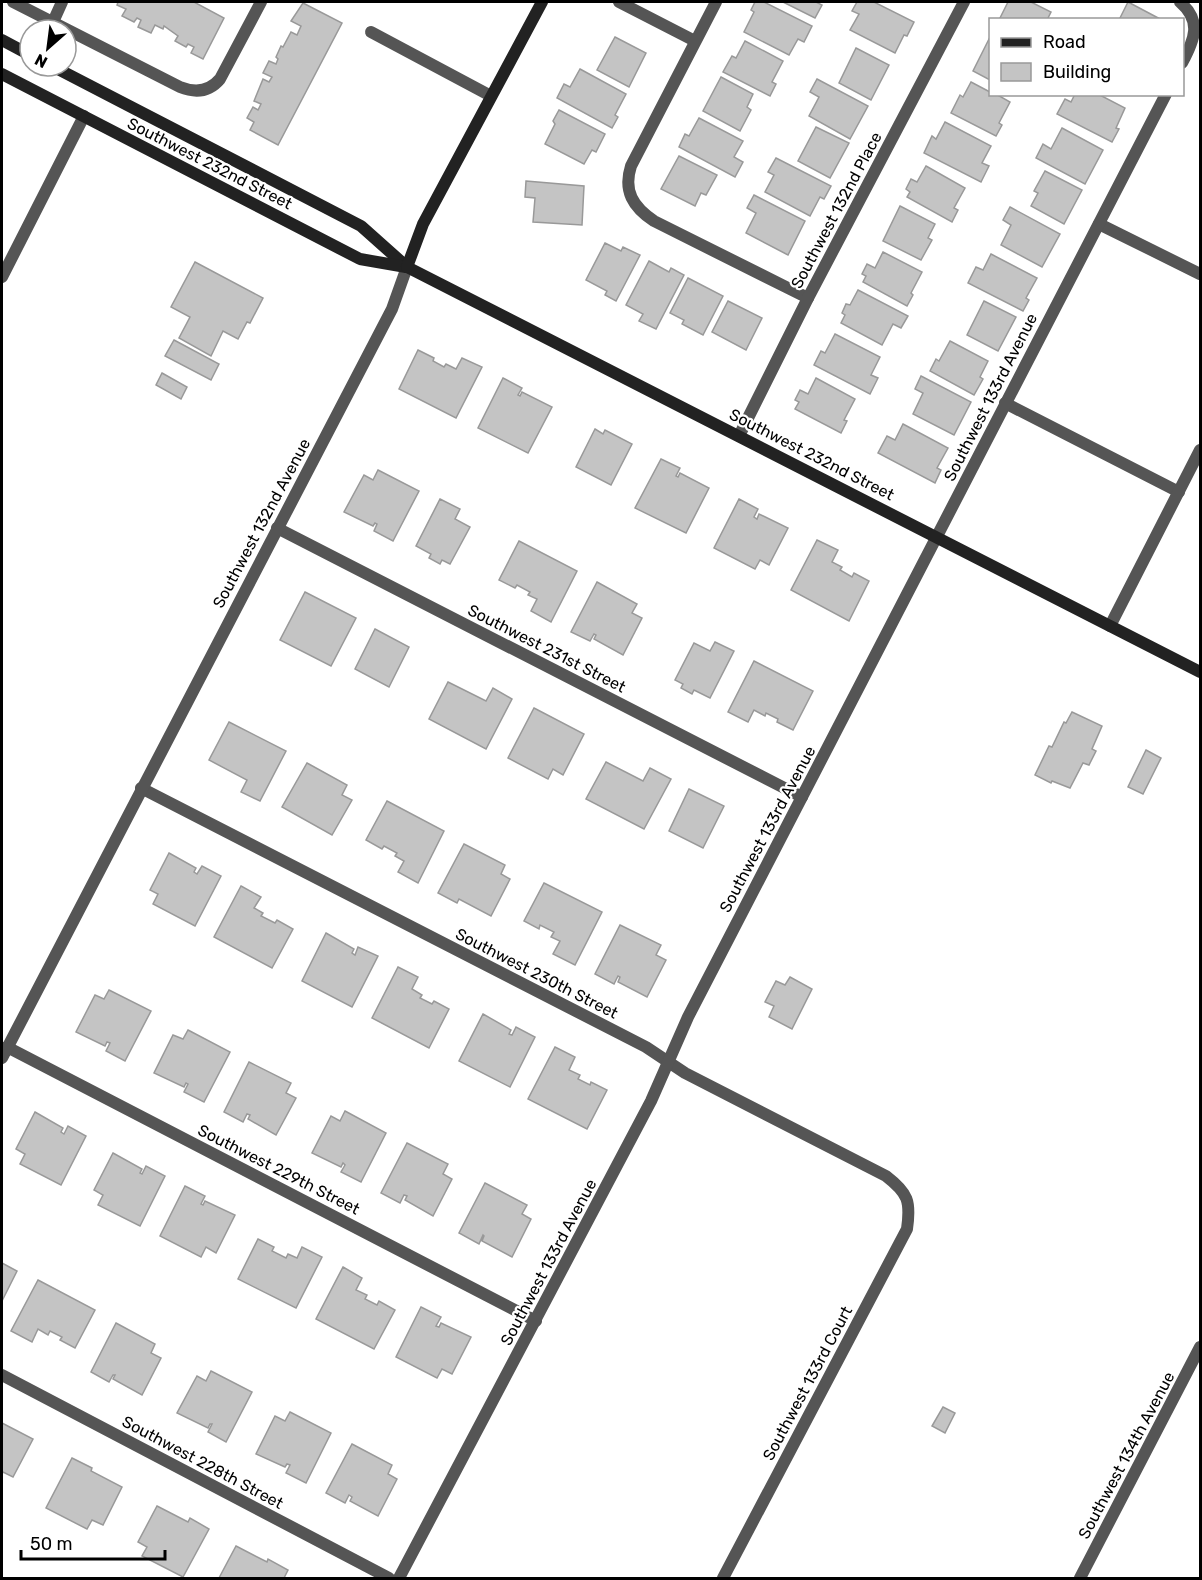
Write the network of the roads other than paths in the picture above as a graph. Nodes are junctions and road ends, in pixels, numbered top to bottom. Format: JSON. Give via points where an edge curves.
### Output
{"nodes":[{"id":1,"x":13,"y":2,"type":"edge"},
{"id":2,"x":62,"y":2,"type":"edge"},
{"id":3,"x":261,"y":2,"type":"edge"},
{"id":4,"x":542,"y":2,"type":"edge"},
{"id":5,"x":619,"y":2,"type":"edge"},
{"id":6,"x":716,"y":2,"type":"edge"},
{"id":7,"x":964,"y":2,"type":"edge"},
{"id":8,"x":1179,"y":2,"type":"edge"},
{"id":9,"x":44,"y":18,"type":"edge"},
{"id":10,"x":54,"y":18,"type":"edge"},
{"id":11,"x":1199,"y":25,"type":"edge"},
{"id":12,"x":371,"y":32,"type":"dead end"},
{"id":13,"x":78,"y":35,"type":"edge"},
{"id":14,"x":2,"y":40,"type":"edge"},
{"id":15,"x":695,"y":41,"type":"junction"},
{"id":16,"x":18,"y":49,"type":"edge"},
{"id":17,"x":1184,"y":59,"type":"edge"},
{"id":18,"x":2,"y":74,"type":"edge"},
{"id":19,"x":75,"y":78,"type":"edge"},
{"id":20,"x":491,"y":96,"type":"junction"},
{"id":21,"x":1165,"y":96,"type":"edge"},
{"id":22,"x":84,"y":116,"type":"junction"},
{"id":23,"x":1099,"y":224,"type":"junction"},
{"id":24,"x":407,"y":267,"type":"junction"},
{"id":25,"x":1200,"y":274,"type":"edge"},
{"id":26,"x":2,"y":277,"type":"edge"},
{"id":27,"x":808,"y":298,"type":"junction"},
{"id":28,"x":1005,"y":403,"type":"junction"},
{"id":29,"x":739,"y":436,"type":"junction"},
{"id":30,"x":1200,"y":450,"type":"edge"},
{"id":31,"x":1179,"y":492,"type":"junction"},
{"id":32,"x":277,"y":528,"type":"junction"},
{"id":33,"x":936,"y":537,"type":"junction"},
{"id":34,"x":1110,"y":626,"type":"junction"},
{"id":35,"x":1200,"y":672,"type":"edge"},
{"id":36,"x":141,"y":788,"type":"junction"},
{"id":37,"x":802,"y":797,"type":"junction"},
{"id":38,"x":4,"y":1052,"type":"edge"},
{"id":39,"x":668,"y":1060,"type":"junction"},
{"id":40,"x":908,"y":1199,"type":"joint"},
{"id":41,"x":536,"y":1321,"type":"junction"},
{"id":42,"x":1200,"y":1347,"type":"edge"},
{"id":43,"x":2,"y":1375,"type":"edge"},
{"id":44,"x":389,"y":1578,"type":"edge"},
{"id":45,"x":399,"y":1578,"type":"edge"},
{"id":46,"x":723,"y":1578,"type":"edge"},
{"id":47,"x":1080,"y":1578,"type":"edge"}],
"edges":[{"from":1,"to":9,"type":"street"},
{"from":2,"to":10,"type":"street"},
{"from":3,"to":13,"type":"street","via":[[220,79],[204,90],[180,87]]},
{"from":4,"to":20,"type":"street","name":"Southwest 132nd Avenue"},
{"from":5,"to":15,"type":"street"},
{"from":6,"to":15,"type":"street"},
{"from":7,"to":27,"type":"street","name":"Southwest 132nd Place"},
{"from":8,"to":11,"type":"street"},
{"from":11,"to":17,"type":"street"},
{"from":12,"to":20,"type":"street"},
{"from":14,"to":16,"type":"street"},
{"from":15,"to":27,"type":"street","via":[[631,166],[629,192],[638,209],[654,220]]},
{"from":18,"to":22,"type":"street","name":"Southwest 232nd Street"},
{"from":19,"to":24,"type":"street","name":"Southwest 232nd Street","via":[[361,226]]},
{"from":20,"to":24,"type":"street","name":"Southwest 132nd Avenue","via":[[423,224]]},
{"from":21,"to":23,"type":"street","name":"Southwest 133rd Avenue"},
{"from":22,"to":24,"type":"street","name":"Southwest 232nd Street","via":[[360,259]]},
{"from":22,"to":26,"type":"street"},
{"from":23,"to":25,"type":"street"},
{"from":23,"to":28,"type":"street","name":"Southwest 133rd Avenue"},
{"from":24,"to":29,"type":"street","name":"Southwest 232nd Street"},
{"from":24,"to":32,"type":"street","name":"Southwest 132nd Avenue","via":[[392,309]]},
{"from":27,"to":29,"type":"street","name":"Southwest 132nd Place"},
{"from":28,"to":31,"type":"street"},
{"from":28,"to":33,"type":"street","name":"Southwest 133rd Avenue"},
{"from":29,"to":33,"type":"street","name":"Southwest 232nd Street"},
{"from":30,"to":31,"type":"street"},
{"from":31,"to":34,"type":"street"},
{"from":32,"to":36,"type":"street","name":"Southwest 132nd Avenue"},
{"from":32,"to":37,"type":"street","name":"Southwest 231st Street"},
{"from":33,"to":34,"type":"street","name":"Southwest 232nd Street"},
{"from":33,"to":37,"type":"street","name":"Southwest 133rd Avenue"},
{"from":34,"to":35,"type":"street","name":"Southwest 232nd Street"},
{"from":36,"to":38,"type":"street","name":"Southwest 132nd Avenue"},
{"from":36,"to":39,"type":"street","name":"Southwest 230th Street"},
{"from":37,"to":39,"type":"street","name":"Southwest 133rd Avenue"},
{"from":38,"to":41,"type":"street","name":"Southwest 229th Street"},
{"from":39,"to":40,"type":"street","name":"Southwest 230th Street","via":[[685,1073],[886,1176]]},
{"from":39,"to":41,"type":"street","name":"Southwest 133rd Avenue","via":[[651,1101]]},
{"from":40,"to":46,"type":"street","name":"Southwest 133rd Court","via":[[907,1229]]},
{"from":41,"to":45,"type":"street","name":"Southwest 133rd Avenue"},
{"from":42,"to":47,"type":"street","name":"Southwest 134th Avenue"},
{"from":43,"to":44,"type":"street","name":"Southwest 228th Street"}]}
